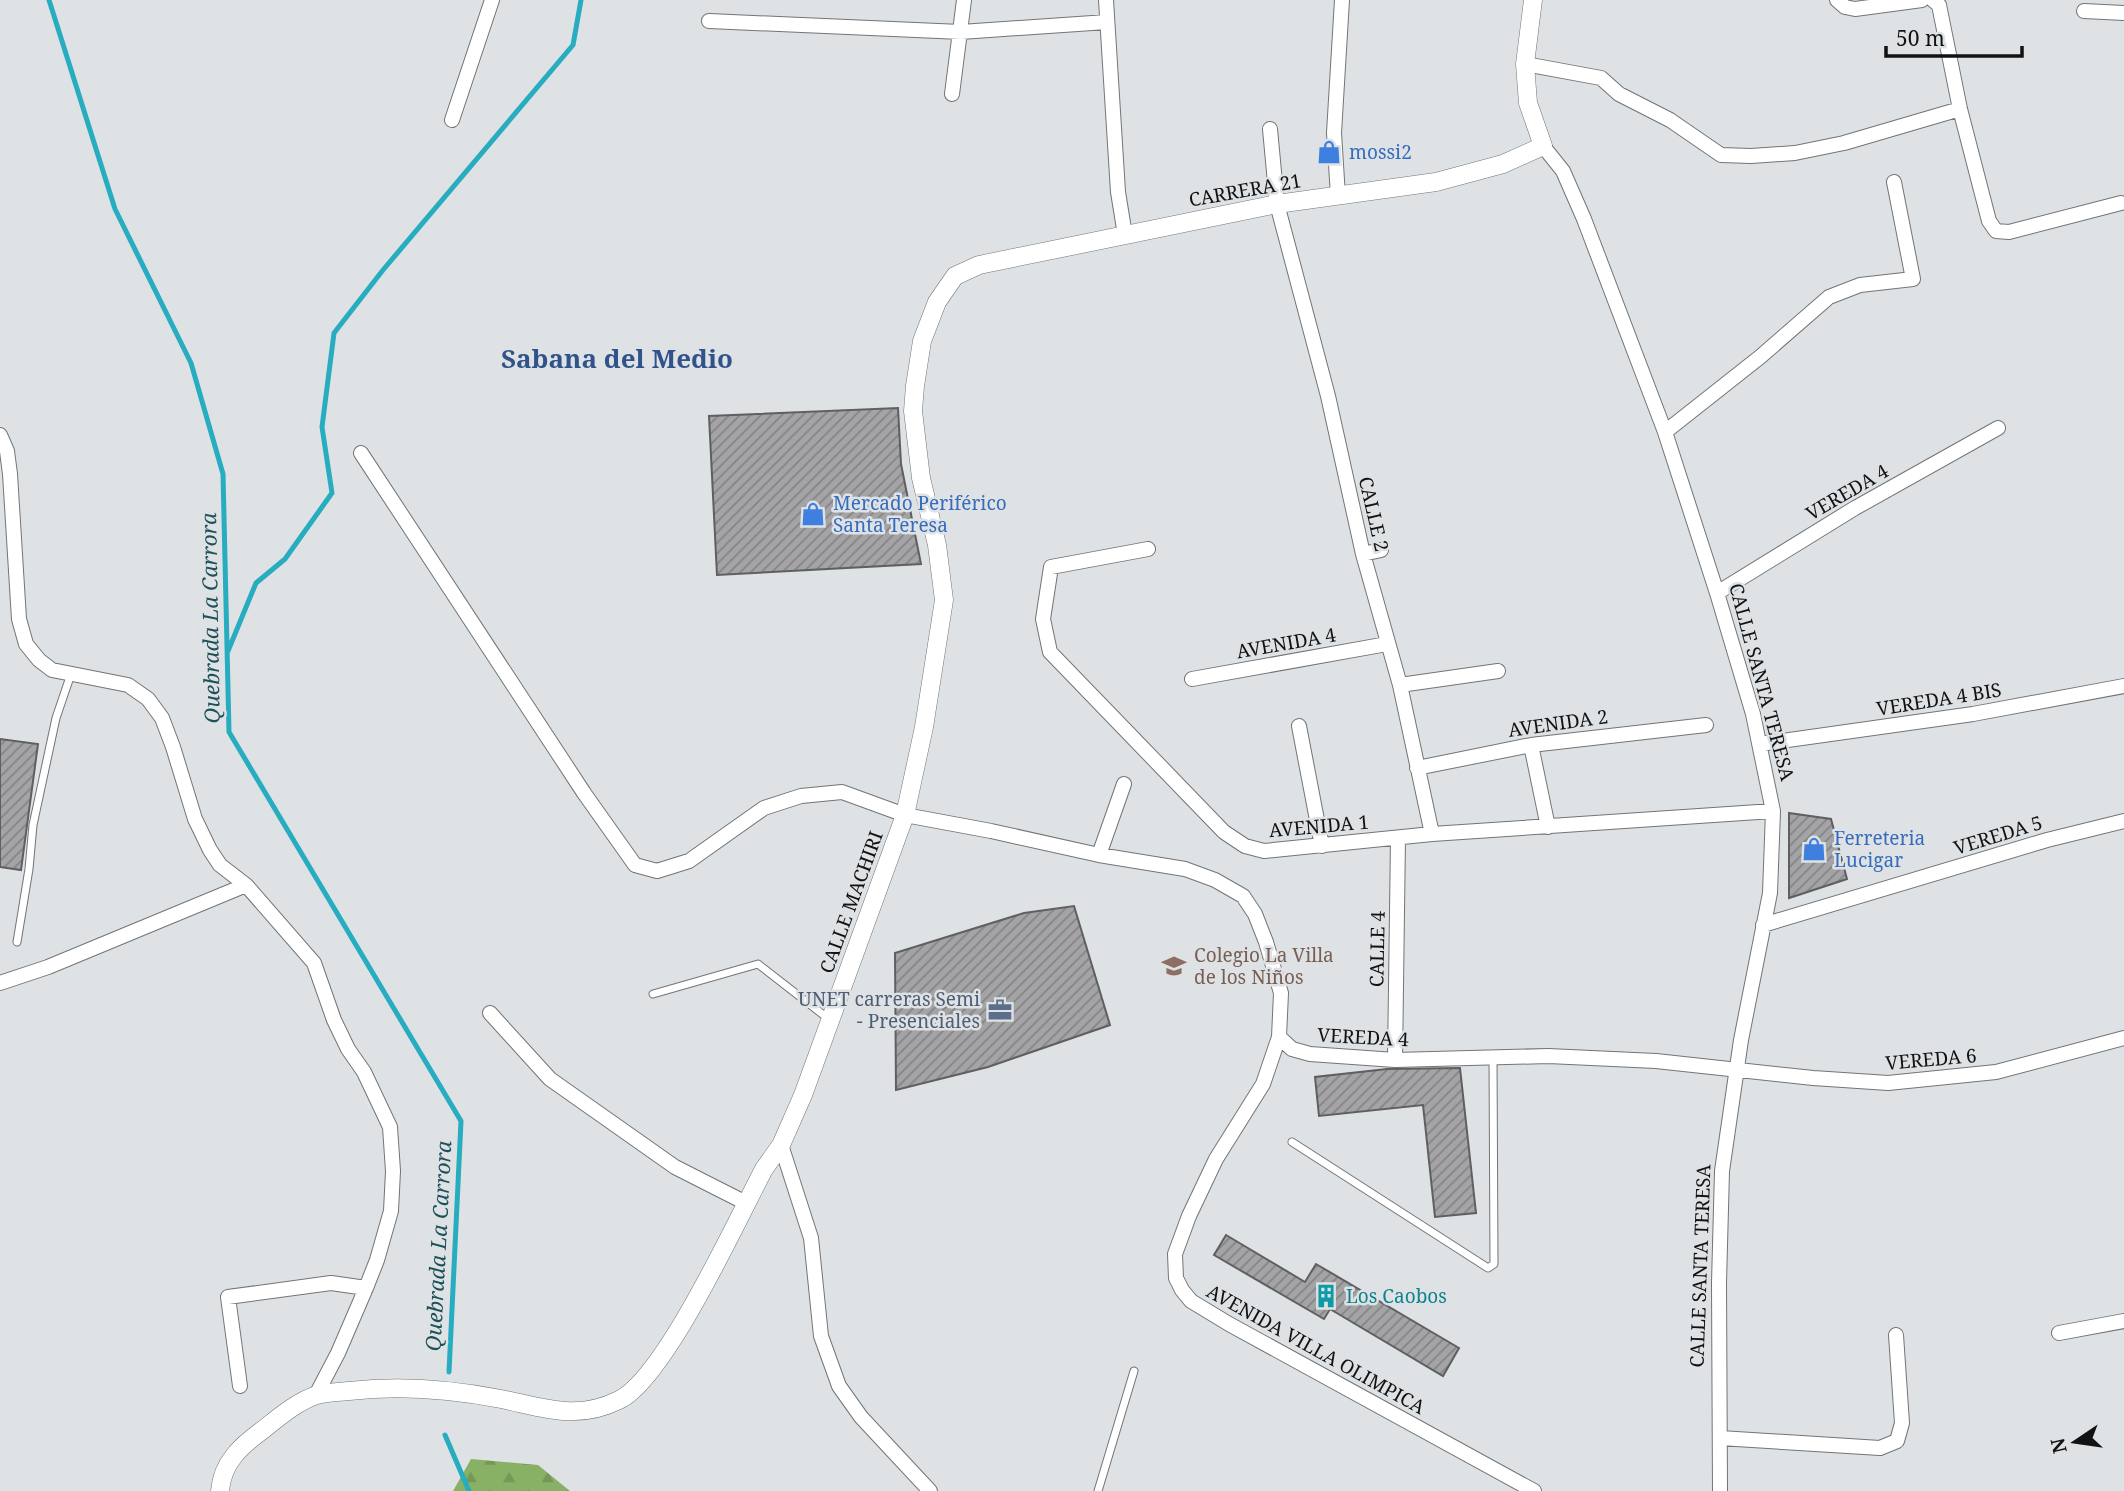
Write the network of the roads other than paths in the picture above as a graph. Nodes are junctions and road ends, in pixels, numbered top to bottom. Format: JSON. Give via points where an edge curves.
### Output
{"nodes":[{"id":1,"x":492,"y":0,"type":"edge"},
{"id":2,"x":964,"y":0,"type":"edge"},
{"id":3,"x":1106,"y":0,"type":"edge"},
{"id":4,"x":1342,"y":0,"type":"edge"},
{"id":5,"x":1533,"y":0,"type":"edge"},
{"id":6,"x":1837,"y":0,"type":"edge"},
{"id":7,"x":1922,"y":0,"type":"edge"},
{"id":8,"x":1933,"y":0,"type":"edge"},
{"id":9,"x":2084,"y":11,"type":"dead end"},
{"id":10,"x":2124,"y":13,"type":"edge"},
{"id":11,"x":709,"y":21,"type":"dead end"},
{"id":12,"x":1107,"y":22,"type":"junction"},
{"id":13,"x":961,"y":32,"type":"junction"},
{"id":14,"x":1525,"y":64,"type":"junction"},
{"id":15,"x":952,"y":94,"type":"dead end"},
{"id":16,"x":1960,"y":108,"type":"junction"},
{"id":17,"x":452,"y":120,"type":"dead end"},
{"id":18,"x":1270,"y":129,"type":"dead end"},
{"id":19,"x":1543,"y":146,"type":"junction"},
{"id":20,"x":1894,"y":182,"type":"dead end"},
{"id":21,"x":1338,"y":196,"type":"junction"},
{"id":22,"x":2121,"y":203,"type":"dead end"},
{"id":23,"x":1277,"y":204,"type":"junction"},
{"id":24,"x":1125,"y":235,"type":"junction"},
{"id":25,"x":954,"y":276,"type":"joint"},
{"id":26,"x":1998,"y":428,"type":"dead end"},
{"id":27,"x":1665,"y":432,"type":"junction"},
{"id":28,"x":0,"y":435,"type":"edge"},
{"id":29,"x":361,"y":453,"type":"dead end"},
{"id":30,"x":1148,"y":549,"type":"dead end"},
{"id":31,"x":1381,"y":550,"type":"dead end"},
{"id":32,"x":1363,"y":554,"type":"junction"},
{"id":33,"x":1717,"y":593,"type":"junction"},
{"id":34,"x":1387,"y":644,"type":"junction"},
{"id":35,"x":1497,"y":671,"type":"dead end"},
{"id":36,"x":71,"y":674,"type":"junction"},
{"id":37,"x":1192,"y":679,"type":"dead end"},
{"id":38,"x":1400,"y":685,"type":"junction"},
{"id":39,"x":2124,"y":686,"type":"edge"},
{"id":40,"x":1706,"y":724,"type":"dead end"},
{"id":41,"x":1299,"y":726,"type":"dead end"},
{"id":42,"x":1760,"y":744,"type":"junction"},
{"id":43,"x":1531,"y":745,"type":"junction"},
{"id":44,"x":1417,"y":768,"type":"junction"},
{"id":45,"x":1124,"y":784,"type":"dead end"},
{"id":46,"x":1773,"y":811,"type":"junction"},
{"id":47,"x":905,"y":815,"type":"junction"},
{"id":48,"x":2124,"y":821,"type":"edge"},
{"id":49,"x":1548,"y":827,"type":"junction"},
{"id":50,"x":1432,"y":834,"type":"junction"},
{"id":51,"x":1398,"y":838,"type":"junction"},
{"id":52,"x":1321,"y":846,"type":"junction"},
{"id":53,"x":1099,"y":855,"type":"junction"},
{"id":54,"x":246,"y":886,"type":"junction"},
{"id":55,"x":1763,"y":925,"type":"junction"},
{"id":56,"x":17,"y":942,"type":"dead end"},
{"id":57,"x":0,"y":983,"type":"edge"},
{"id":58,"x":653,"y":995,"type":"dead end"},
{"id":59,"x":490,"y":1013,"type":"dead end"},
{"id":60,"x":831,"y":1021,"type":"junction"},
{"id":61,"x":1279,"y":1037,"type":"junction"},
{"id":62,"x":2124,"y":1038,"type":"edge"},
{"id":63,"x":1493,"y":1056,"type":"junction"},
{"id":64,"x":1395,"y":1060,"type":"junction"},
{"id":65,"x":1738,"y":1070,"type":"junction"},
{"id":66,"x":1292,"y":1142,"type":"dead end"},
{"id":67,"x":781,"y":1145,"type":"junction"},
{"id":68,"x":746,"y":1203,"type":"junction"},
{"id":69,"x":366,"y":1288,"type":"junction"},
{"id":70,"x":2124,"y":1321,"type":"edge"},
{"id":71,"x":2059,"y":1333,"type":"dead end"},
{"id":72,"x":1896,"y":1335,"type":"dead end"},
{"id":73,"x":1134,"y":1371,"type":"dead end"},
{"id":74,"x":240,"y":1386,"type":"dead end"},
{"id":75,"x":316,"y":1395,"type":"junction"},
{"id":76,"x":1720,"y":1438,"type":"junction"},
{"id":77,"x":220,"y":1491,"type":"edge"},
{"id":78,"x":930,"y":1491,"type":"edge"},
{"id":79,"x":1098,"y":1491,"type":"edge"},
{"id":80,"x":1534,"y":1491,"type":"edge"},
{"id":81,"x":1720,"y":1491,"type":"edge"}],
"edges":[{"from":1,"to":17,"type":"street"},
{"from":2,"to":13,"type":"street"},
{"from":3,"to":12,"type":"street"},
{"from":4,"to":21,"type":"street","via":[[1334,133]]},
{"from":5,"to":14,"type":"street","name":"CALLE SANTA TERESA"},
{"from":6,"to":7,"type":"street","via":[[1844,8],[1855,9]]},
{"from":8,"to":16,"type":"street","via":[[1939,5]]},
{"from":9,"to":10,"type":"street"},
{"from":11,"to":13,"type":"street"},
{"from":12,"to":13,"type":"street"},
{"from":12,"to":24,"type":"street"},
{"from":13,"to":15,"type":"street"},
{"from":14,"to":16,"type":"street","via":[[1601,79],[1721,155],[1795,153]]},
{"from":14,"to":19,"type":"street","name":"CALLE SANTA TERESA","via":[[1528,103]]},
{"from":16,"to":22,"type":"street","via":[[1989,221],[1996,231],[2009,232]]},
{"from":18,"to":23,"type":"street","name":"CALLE 2"},
{"from":19,"to":21,"type":"street","name":"CARRERA 21","via":[[1503,164],[1436,182]]},
{"from":19,"to":27,"type":"street","name":"CALLE SANTA TERESA","via":[[1563,171],[1584,219]]},
{"from":20,"to":27,"type":"street","via":[[1913,279],[1860,285],[1829,297]]},
{"from":21,"to":23,"type":"street","name":"CARRERA 21"},
{"from":23,"to":24,"type":"street","name":"CARRERA 21"},
{"from":23,"to":32,"type":"street","name":"CALLE 2","via":[[1328,396]]},
{"from":24,"to":25,"type":"street","name":"CARRERA 21","via":[[979,265]]},
{"from":25,"to":47,"type":"street","name":"CALLE MACHIRI","via":[[937,302],[922,341],[915,386],[921,478],[944,600],[925,727]]},
{"from":26,"to":33,"type":"street","name":"VEREDA 4"},
{"from":27,"to":33,"type":"street","name":"CALLE SANTA TERESA"},
{"from":28,"to":36,"type":"street","via":[[10,474],[19,619],[26,644],[52,670]]},
{"from":29,"to":47,"type":"street","via":[[635,865],[657,871],[689,860],[764,808],[801,796],[842,792]]},
{"from":30,"to":52,"type":"street","name":"AVENIDA 1","via":[[1051,567],[1043,619],[1050,652],[1224,832],[1245,846],[1264,851]]},
{"from":31,"to":32,"type":"street"},
{"from":32,"to":34,"type":"street","name":"CALLE 2"},
{"from":33,"to":42,"type":"street","name":"CALLE SANTA TERESA"},
{"from":34,"to":37,"type":"street","name":"AVENIDA 4"},
{"from":34,"to":38,"type":"street","name":"CALLE 2"},
{"from":35,"to":38,"type":"street"},
{"from":36,"to":54,"type":"street","via":[[128,685],[148,699],[170,737],[195,819],[210,850],[220,865]]},
{"from":36,"to":56,"type":"lane","via":[[56,718],[33,825]]},
{"from":38,"to":44,"type":"street","name":"CALLE 2"},
{"from":39,"to":42,"type":"street","name":"VEREDA 4 BIS","via":[[1973,714]]},
{"from":40,"to":43,"type":"street","name":"AVENIDA 2"},
{"from":41,"to":52,"type":"street"},
{"from":42,"to":46,"type":"street","name":"CALLE SANTA TERESA"},
{"from":43,"to":44,"type":"street","name":"AVENIDA 2"},
{"from":43,"to":49,"type":"street"},
{"from":44,"to":50,"type":"street","name":"CALLE 2"},
{"from":45,"to":53,"type":"street"},
{"from":46,"to":49,"type":"street","name":"AVENIDA 1"},
{"from":46,"to":55,"type":"street","name":"CALLE SANTA TERESA","via":[[1770,892]]},
{"from":47,"to":53,"type":"street"},
{"from":47,"to":60,"type":"street","name":"CALLE MACHIRI"},
{"from":48,"to":55,"type":"street","name":"VEREDA 5"},
{"from":49,"to":50,"type":"street","name":"AVENIDA 1"},
{"from":50,"to":51,"type":"street","name":"AVENIDA 1"},
{"from":51,"to":52,"type":"street","name":"AVENIDA 1"},
{"from":51,"to":64,"type":"street","name":"CALLE 4"},
{"from":53,"to":61,"type":"street","via":[[1185,869],[1243,896],[1266,942],[1280,993]]},
{"from":54,"to":57,"type":"street"},
{"from":54,"to":69,"type":"street","via":[[314,963],[334,1020],[390,1127],[391,1211]]},
{"from":55,"to":65,"type":"street","name":"CALLE SANTA TERESA"},
{"from":58,"to":60,"type":"lane","via":[[758,964]]},
{"from":59,"to":68,"type":"street","via":[[550,1079],[675,1167]]},
{"from":60,"to":67,"type":"street","name":"CALLE MACHIRI"},
{"from":61,"to":64,"type":"street","name":"VEREDA 4","via":[[1292,1049],[1310,1054]]},
{"from":61,"to":80,"type":"street","name":"AVENIDA VILLA OLIMPICA","via":[[1263,1084],[1216,1159],[1189,1216],[1175,1254],[1176,1278],[1182,1290],[1228,1324]]},
{"from":62,"to":65,"type":"street","name":"VEREDA 6","via":[[1996,1072],[1888,1083]]},
{"from":63,"to":64,"type":"street","name":"VEREDA 4"},
{"from":63,"to":65,"type":"street","name":"VEREDA 4","via":[[1656,1061]]},
{"from":63,"to":66,"type":"lane","via":[[1494,1264],[1488,1268]]},
{"from":65,"to":76,"type":"street","name":"CALLE SANTA TERESA","via":[[1722,1171]]},
{"from":67,"to":68,"type":"street","name":"CALLE MACHIRI"},
{"from":67,"to":78,"type":"street","via":[[811,1238],[821,1336],[839,1386],[861,1417]]},
{"from":68,"to":75,"type":"street","name":"CALLE MACHIRI","via":[[680,1325],[641,1383],[622,1399],[586,1413],[412,1387]]},
{"from":69,"to":74,"type":"street","via":[[331,1283],[228,1297]]},
{"from":69,"to":75,"type":"street"},
{"from":70,"to":71,"type":"street"},
{"from":72,"to":76,"type":"street","via":[[1902,1423],[1897,1441],[1880,1448]]},
{"from":73,"to":79,"type":"lane"},
{"from":75,"to":77,"type":"street","via":[[244,1444],[227,1464]]},
{"from":76,"to":81,"type":"street","name":"CALLE SANTA TERESA"}]}
